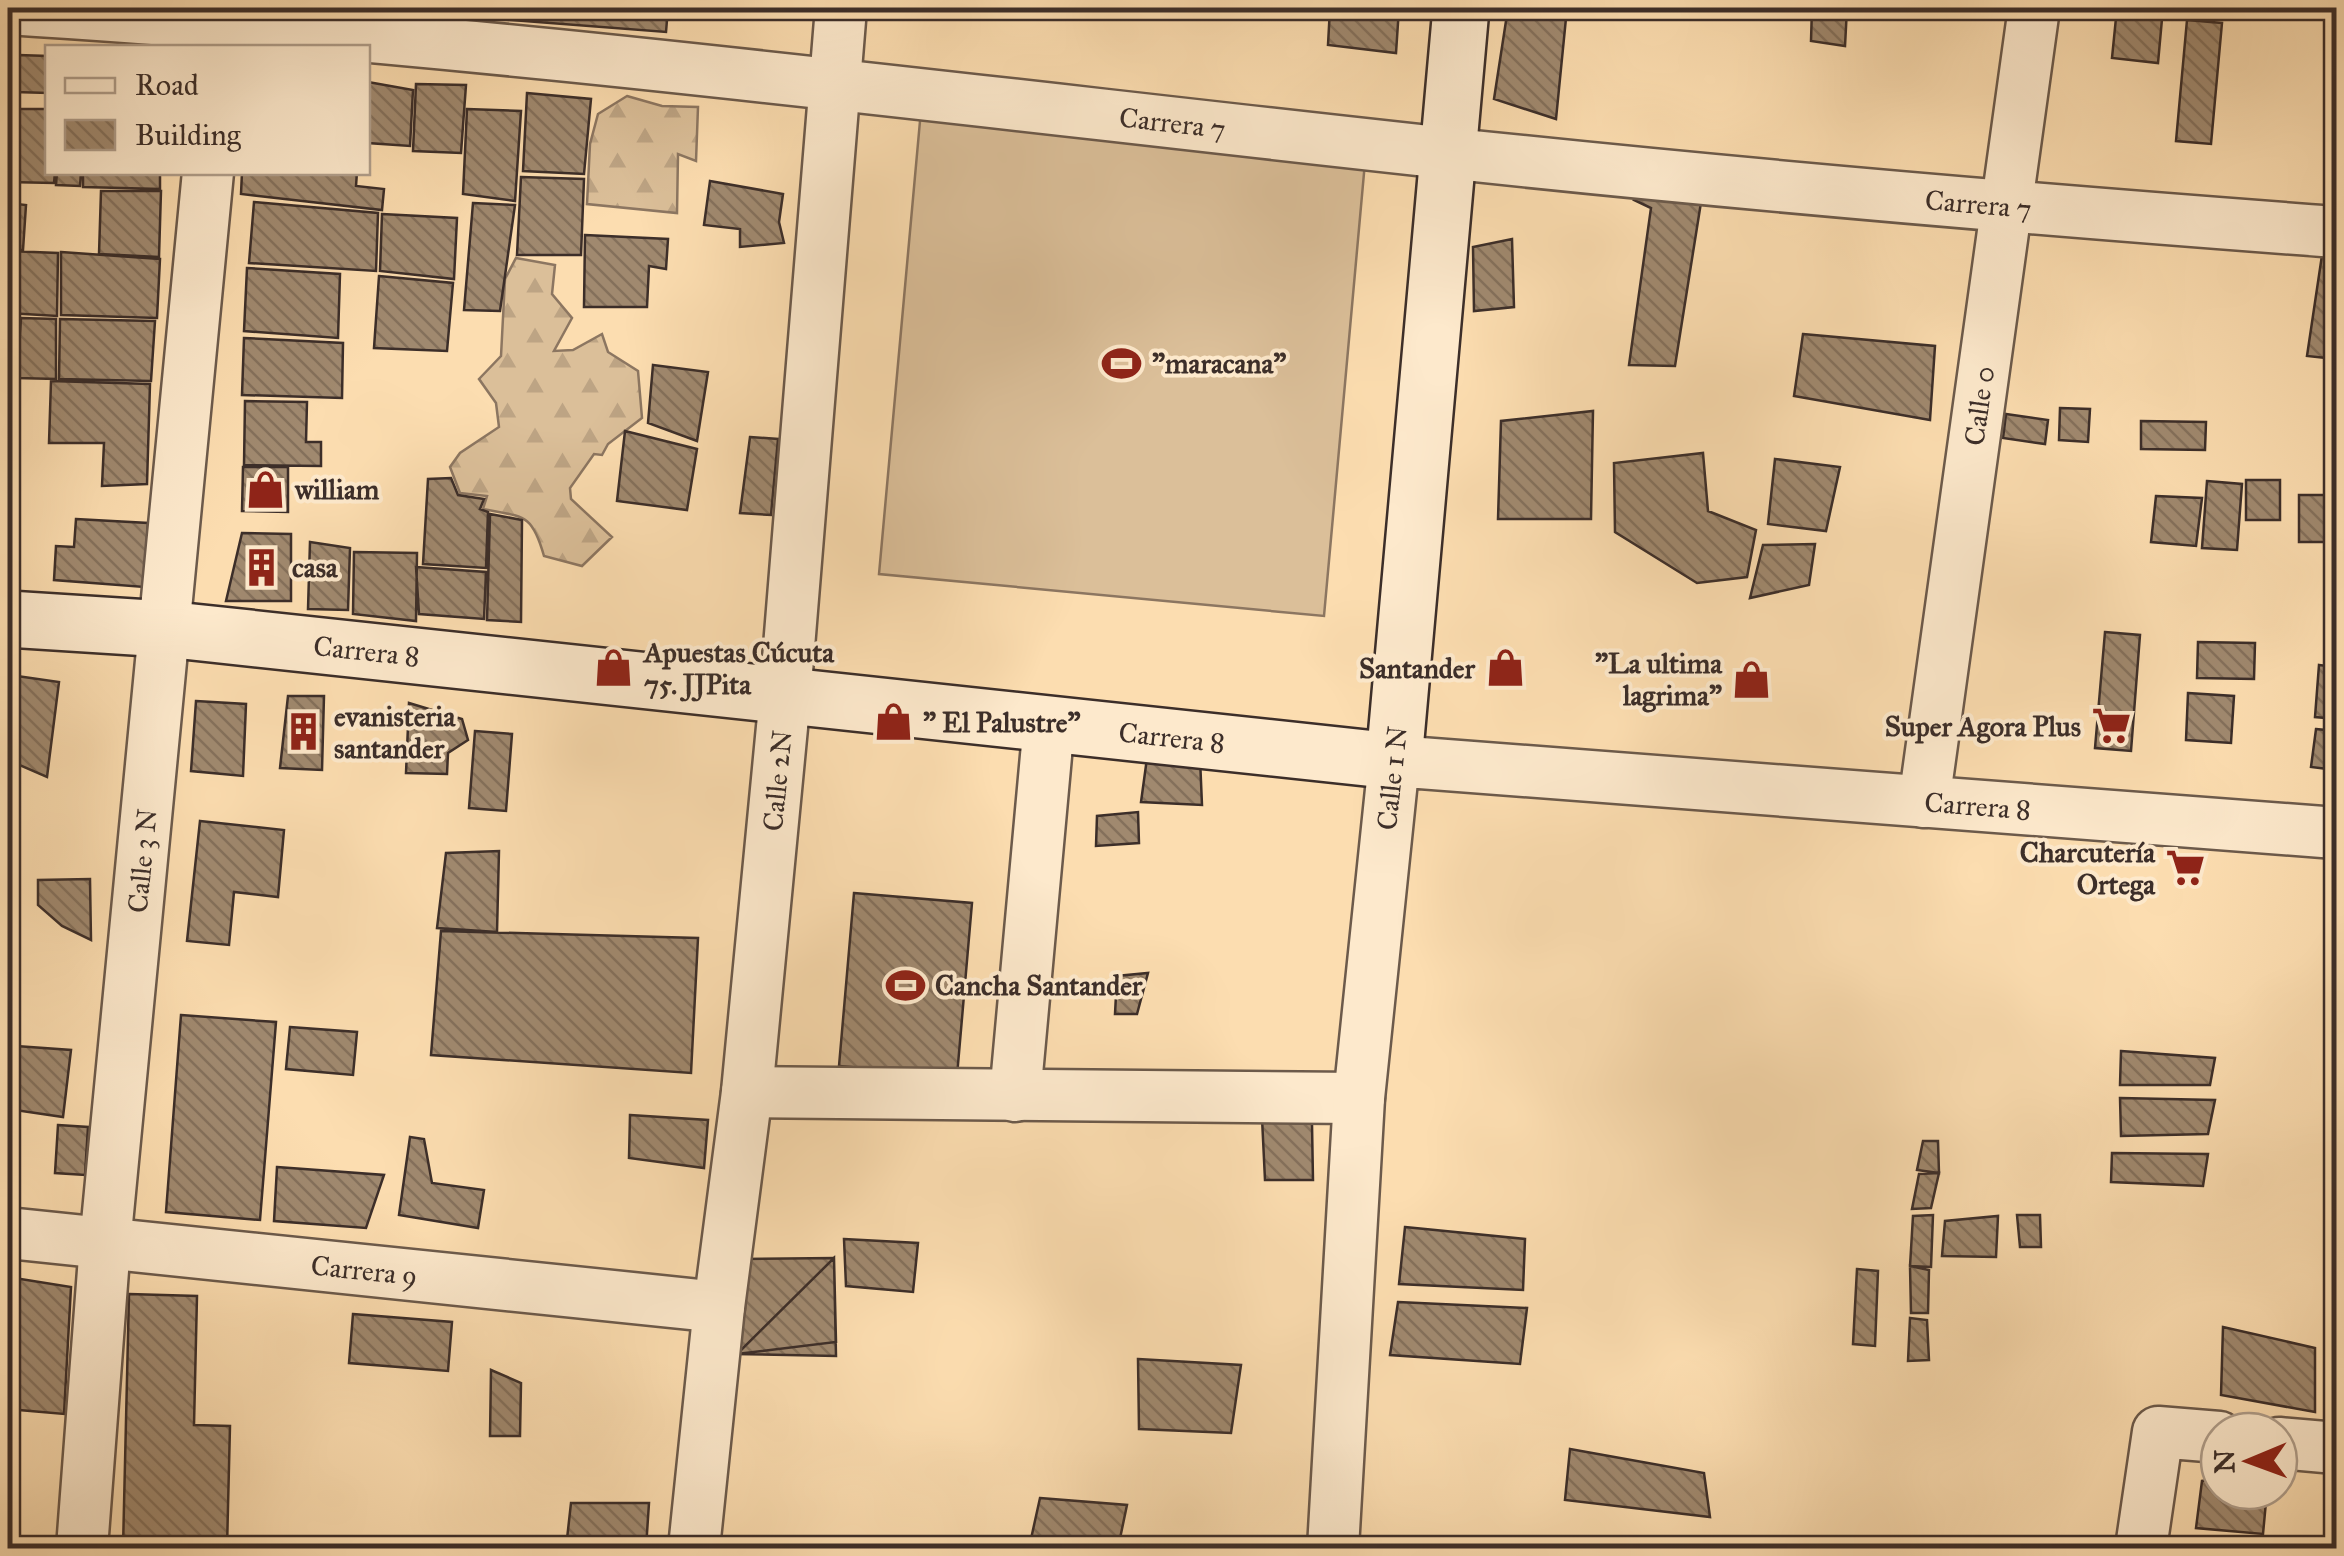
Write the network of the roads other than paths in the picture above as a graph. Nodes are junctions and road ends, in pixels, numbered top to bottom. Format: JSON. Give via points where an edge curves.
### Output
{"nodes":[{"id":1,"x":8,"y":8,"type":"edge"},
{"id":2,"x":841,"y":8,"type":"edge"},
{"id":3,"x":1460,"y":8,"type":"edge"},
{"id":4,"x":2034,"y":8,"type":"edge"},
{"id":5,"x":222,"y":26,"type":"edge"},
{"id":6,"x":836,"y":83,"type":"junction"},
{"id":7,"x":1449,"y":153,"type":"junction"},
{"id":8,"x":208,"y":175,"type":"edge"},
{"id":9,"x":2006,"y":208,"type":"junction"},
{"id":10,"x":2336,"y":232,"type":"edge"},
{"id":11,"x":8,"y":618,"type":"edge"},
{"id":12,"x":166,"y":629,"type":"junction"},
{"id":13,"x":784,"y":696,"type":"junction"},
{"id":14,"x":1049,"y":722,"type":"junction"},
{"id":15,"x":1394,"y":760,"type":"junction"},
{"id":16,"x":1924,"y":802,"type":"junction"},
{"id":17,"x":2336,"y":833,"type":"edge"},
{"id":18,"x":747,"y":1092,"type":"junction"},
{"id":19,"x":1015,"y":1096,"type":"junction"},
{"id":20,"x":1359,"y":1098,"type":"junction"},
{"id":21,"x":8,"y":1234,"type":"edge"},
{"id":22,"x":105,"y":1244,"type":"junction"},
{"id":23,"x":719,"y":1307,"type":"junction"},
{"id":24,"x":2199,"y":1436,"type":"edge"},
{"id":25,"x":2299,"y":1445,"type":"edge"},
{"id":26,"x":2336,"y":1448,"type":"edge"},
{"id":27,"x":82,"y":1548,"type":"edge"},
{"id":28,"x":694,"y":1548,"type":"edge"},
{"id":29,"x":1332,"y":1548,"type":"edge"},
{"id":30,"x":2142,"y":1548,"type":"edge"}],
"edges":[{"from":1,"to":5,"type":"street","name":"Carrera 7"},
{"from":2,"to":6,"type":"street","name":"Calle 2N"},
{"from":3,"to":7,"type":"street","name":"Calle 1 N"},
{"from":4,"to":9,"type":"street","name":"Calle 0"},
{"from":5,"to":6,"type":"street","name":"Carrera 7"},
{"from":6,"to":7,"type":"street","name":"Carrera 7"},
{"from":6,"to":13,"type":"street","name":"Calle 2N"},
{"from":7,"to":9,"type":"street","name":"Carrera 7"},
{"from":7,"to":15,"type":"street","name":"Calle 1 N"},
{"from":8,"to":12,"type":"street","name":"Calle 3 N"},
{"from":9,"to":10,"type":"street","name":"Carrera 7"},
{"from":9,"to":16,"type":"street","name":"Calle 0"},
{"from":11,"to":12,"type":"street","name":"Carrera 8"},
{"from":12,"to":13,"type":"street","name":"Carrera 8"},
{"from":12,"to":22,"type":"street","name":"Calle 3 N"},
{"from":13,"to":14,"type":"street","name":"Carrera 8"},
{"from":13,"to":18,"type":"street","name":"Calle 2N"},
{"from":14,"to":15,"type":"street","name":"Carrera 8"},
{"from":14,"to":19,"type":"street"},
{"from":15,"to":16,"type":"street","name":"Carrera 8"},
{"from":15,"to":20,"type":"street","name":"Calle 1 N"},
{"from":16,"to":17,"type":"street","name":"Carrera 8"},
{"from":18,"to":19,"type":"street"},
{"from":18,"to":23,"type":"street","name":"Calle 2N"},
{"from":19,"to":20,"type":"street"},
{"from":20,"to":29,"type":"street","name":"Calle 1 N"},
{"from":21,"to":22,"type":"street","name":"Carrera 9"},
{"from":22,"to":23,"type":"street","name":"Carrera 9"},
{"from":22,"to":27,"type":"street","name":"Calle 3 N"},
{"from":23,"to":28,"type":"street","name":"Calle 2N"},
{"from":24,"to":30,"type":"street","via":[[2158,1432]]},
{"from":25,"to":26,"type":"street"}]}
